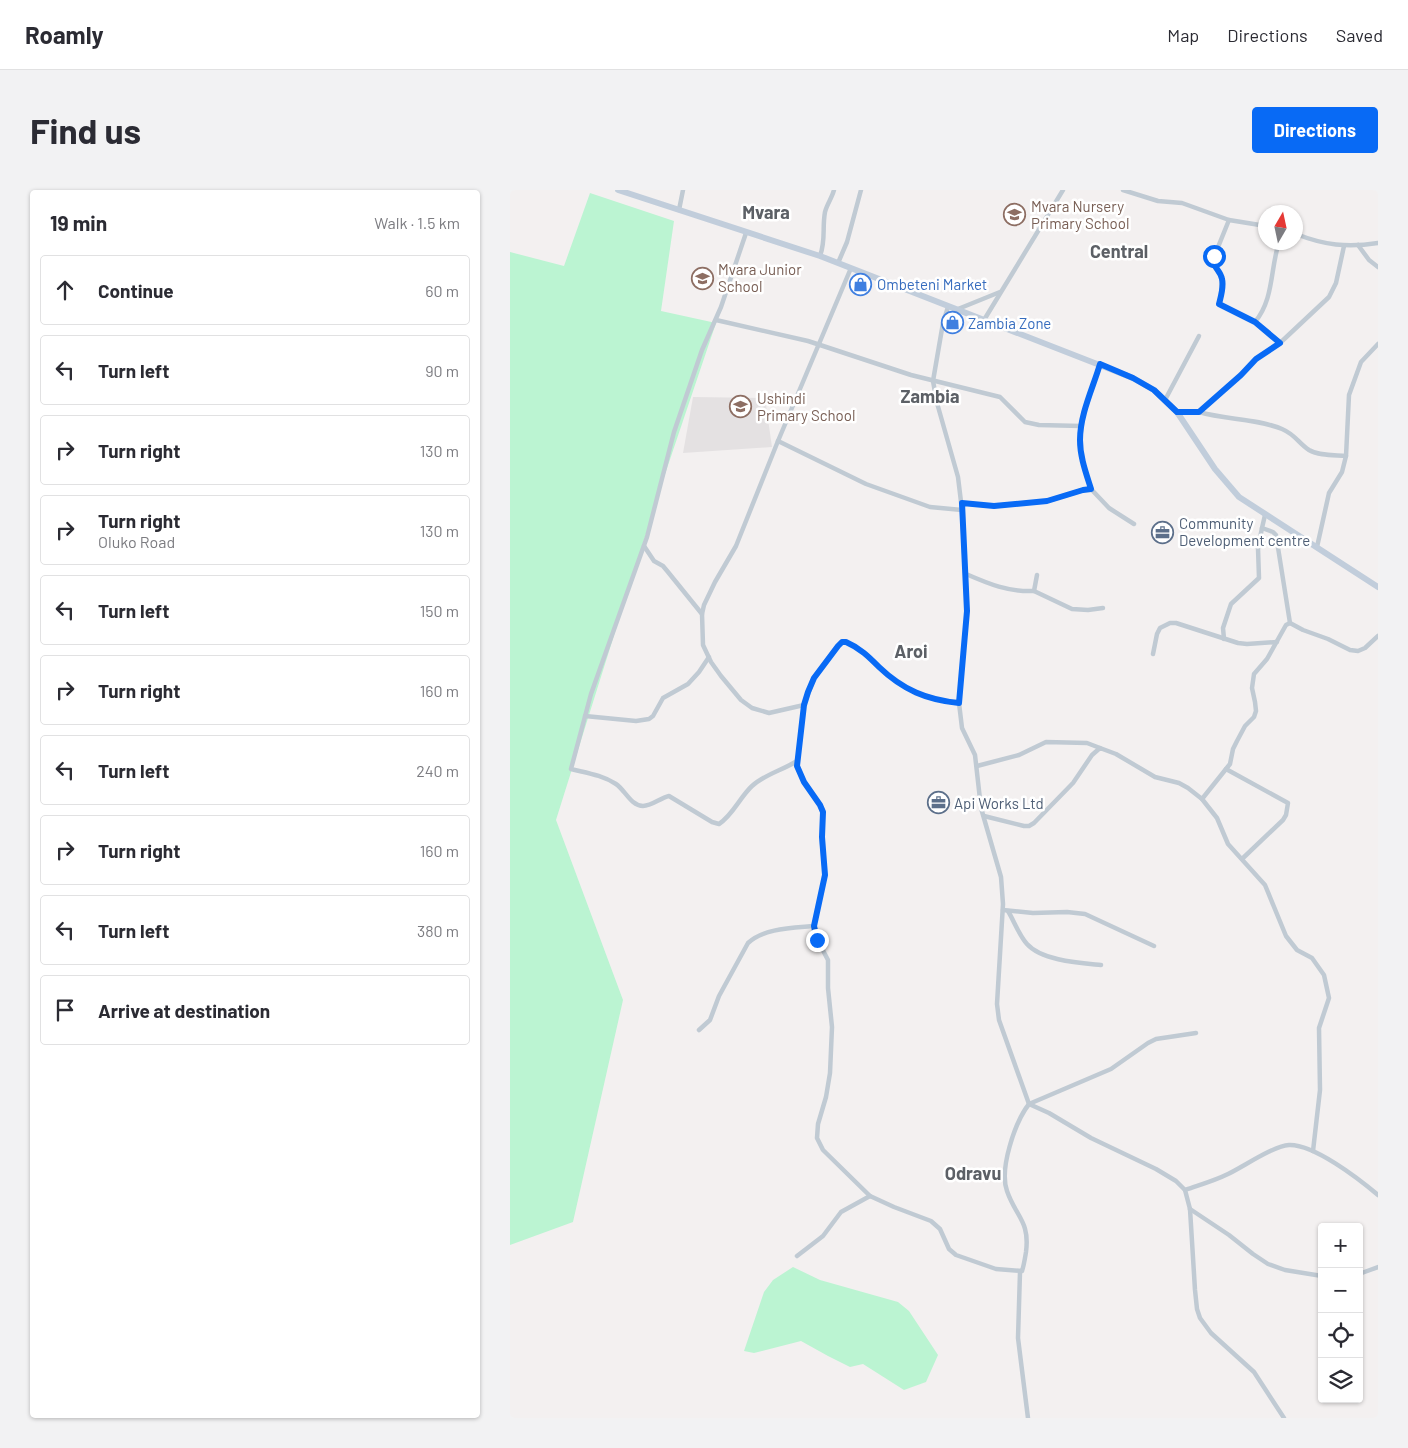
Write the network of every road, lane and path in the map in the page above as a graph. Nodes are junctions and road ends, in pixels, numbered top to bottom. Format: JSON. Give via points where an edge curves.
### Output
{"nodes":[{"id":1,"x":618,"y":190,"type":"edge"},
{"id":2,"x":683,"y":190,"type":"edge"},
{"id":3,"x":834,"y":190,"type":"edge"},
{"id":4,"x":861,"y":190,"type":"edge"},
{"id":5,"x":1063,"y":190,"type":"edge"},
{"id":6,"x":1123,"y":190,"type":"edge"},
{"id":7,"x":679,"y":210,"type":"junction"},
{"id":8,"x":1229,"y":220,"type":"junction"},
{"id":9,"x":1258,"y":225,"type":"edge"},
{"id":10,"x":746,"y":233,"type":"junction"},
{"id":11,"x":1303,"y":237,"type":"edge"},
{"id":12,"x":1378,"y":243,"type":"edge"},
{"id":13,"x":1358,"y":245,"type":"junction"},
{"id":14,"x":1344,"y":246,"type":"junction"},
{"id":15,"x":1276,"y":250,"type":"edge"},
{"id":16,"x":820,"y":256,"type":"junction"},
{"id":17,"x":838,"y":263,"type":"junction"},
{"id":18,"x":1378,"y":266,"type":"edge"},
{"id":19,"x":851,"y":268,"type":"junction"},
{"id":20,"x":1001,"y":291,"type":"junction"},
{"id":21,"x":948,"y":307,"type":"junction"},
{"id":22,"x":957,"y":310,"type":"junction"},
{"id":23,"x":716,"y":320,"type":"junction"},
{"id":24,"x":984,"y":320,"type":"junction"},
{"id":25,"x":1255,"y":322,"type":"junction"},
{"id":26,"x":1199,"y":336,"type":"dead end"},
{"id":27,"x":1280,"y":343,"type":"junction"},
{"id":28,"x":818,"y":344,"type":"junction"},
{"id":29,"x":1378,"y":344,"type":"edge"},
{"id":30,"x":1100,"y":364,"type":"junction"},
{"id":31,"x":933,"y":381,"type":"junction"},
{"id":32,"x":1165,"y":400,"type":"junction"},
{"id":33,"x":1177,"y":412,"type":"junction"},
{"id":34,"x":1199,"y":412,"type":"junction"},
{"id":35,"x":1081,"y":426,"type":"junction"},
{"id":36,"x":778,"y":441,"type":"junction"},
{"id":37,"x":1346,"y":456,"type":"junction"},
{"id":38,"x":1091,"y":489,"type":"junction"},
{"id":39,"x":962,"y":503,"type":"junction"},
{"id":40,"x":962,"y":510,"type":"junction"},
{"id":41,"x":1265,"y":515,"type":"junction"},
{"id":42,"x":1134,"y":524,"type":"dead end"},
{"id":43,"x":1262,"y":528,"type":"junction"},
{"id":44,"x":644,"y":546,"type":"junction"},
{"id":45,"x":1317,"y":546,"type":"junction"},
{"id":46,"x":966,"y":574,"type":"junction"},
{"id":47,"x":1037,"y":575,"type":"dead end"},
{"id":48,"x":1378,"y":587,"type":"edge"},
{"id":49,"x":1034,"y":591,"type":"junction"},
{"id":50,"x":1102,"y":608,"type":"dead end"},
{"id":51,"x":702,"y":614,"type":"junction"},
{"id":52,"x":1290,"y":623,"type":"junction"},
{"id":53,"x":1378,"y":636,"type":"edge"},
{"id":54,"x":1224,"y":639,"type":"junction"},
{"id":55,"x":1278,"y":642,"type":"junction"},
{"id":56,"x":1153,"y":654,"type":"dead end"},
{"id":57,"x":708,"y":657,"type":"junction"},
{"id":58,"x":959,"y":703,"type":"junction"},
{"id":59,"x":804,"y":705,"type":"junction"},
{"id":60,"x":585,"y":716,"type":"junction"},
{"id":61,"x":1100,"y":748,"type":"junction"},
{"id":62,"x":797,"y":761,"type":"junction"},
{"id":63,"x":977,"y":766,"type":"junction"},
{"id":64,"x":1226,"y":769,"type":"junction"},
{"id":65,"x":1202,"y":799,"type":"junction"},
{"id":66,"x":984,"y":816,"type":"junction"},
{"id":67,"x":1242,"y":859,"type":"junction"},
{"id":68,"x":1005,"y":910,"type":"junction"},
{"id":69,"x":814,"y":926,"type":"junction"},
{"id":70,"x":1154,"y":946,"type":"dead end"},
{"id":71,"x":1101,"y":965,"type":"dead end"},
{"id":72,"x":699,"y":1030,"type":"dead end"},
{"id":73,"x":1196,"y":1033,"type":"dead end"},
{"id":74,"x":1029,"y":1104,"type":"junction"},
{"id":75,"x":1313,"y":1151,"type":"junction"},
{"id":76,"x":1184,"y":1190,"type":"junction"},
{"id":77,"x":1378,"y":1195,"type":"edge"},
{"id":78,"x":870,"y":1196,"type":"junction"},
{"id":79,"x":1190,"y":1209,"type":"junction"},
{"id":80,"x":797,"y":1256,"type":"dead end"},
{"id":81,"x":1378,"y":1267,"type":"edge"},
{"id":82,"x":1020,"y":1272,"type":"junction"},
{"id":83,"x":1363,"y":1273,"type":"edge"},
{"id":84,"x":1318,"y":1275,"type":"edge"},
{"id":85,"x":1028,"y":1418,"type":"edge"},
{"id":86,"x":1284,"y":1418,"type":"edge"}],
"edges":[{"from":1,"to":7,"type":"main road"},
{"from":2,"to":7,"type":"street"},
{"from":3,"to":16,"type":"street","via":[[824,219],[825,240]]},
{"from":4,"to":17,"type":"street"},
{"from":5,"to":20,"type":"street"},
{"from":6,"to":8,"type":"street","via":[[1152,200],[1182,203]]},
{"from":7,"to":10,"type":"main road"},
{"from":8,"to":9,"type":"street"},
{"from":8,"to":25,"type":"street","via":[[1212,262],[1222,277],[1219,304]]},
{"from":10,"to":16,"type":"main road"},
{"from":10,"to":23,"type":"street"},
{"from":11,"to":14,"type":"street","via":[[1323,244]]},
{"from":12,"to":13,"type":"street"},
{"from":13,"to":14,"type":"street"},
{"from":13,"to":18,"type":"street"},
{"from":14,"to":27,"type":"street","via":[[1336,283],[1329,297]]},
{"from":15,"to":25,"type":"street","via":[[1266,307]]},
{"from":16,"to":17,"type":"main road"},
{"from":17,"to":19,"type":"main road"},
{"from":19,"to":21,"type":"main road"},
{"from":19,"to":28,"type":"street"},
{"from":20,"to":22,"type":"street"},
{"from":20,"to":24,"type":"street"},
{"from":21,"to":22,"type":"main road"},
{"from":21,"to":31,"type":"street"},
{"from":22,"to":24,"type":"main road"},
{"from":23,"to":28,"type":"street"},
{"from":23,"to":44,"type":"street","via":[[702,350],[674,432]]},
{"from":24,"to":30,"type":"main road"},
{"from":25,"to":27,"type":"street"},
{"from":26,"to":32,"type":"street"},
{"from":27,"to":34,"type":"street","via":[[1256,359]]},
{"from":28,"to":31,"type":"street"},
{"from":28,"to":36,"type":"street"},
{"from":29,"to":37,"type":"street","via":[[1361,362],[1349,395]]},
{"from":30,"to":32,"type":"main road","via":[[1133,378]]},
{"from":30,"to":35,"type":"street"},
{"from":31,"to":35,"type":"street","via":[[1000,397],[1025,422]]},
{"from":31,"to":39,"type":"street"},
{"from":32,"to":33,"type":"main road"},
{"from":33,"to":34,"type":"street"},
{"from":33,"to":41,"type":"main road","via":[[1230,488]]},
{"from":34,"to":37,"type":"street","via":[[1270,425],[1293,434],[1310,450],[1324,455]]},
{"from":35,"to":38,"type":"street","via":[[1082,458]]},
{"from":36,"to":40,"type":"street","via":[[866,484],[930,507]]},
{"from":36,"to":51,"type":"street","via":[[736,546],[715,582]]},
{"from":37,"to":45,"type":"street","via":[[1342,472],[1329,493]]},
{"from":38,"to":39,"type":"street","via":[[1047,501],[994,506]]},
{"from":38,"to":42,"type":"street","via":[[1109,508]]},
{"from":39,"to":40,"type":"street"},
{"from":40,"to":46,"type":"street"},
{"from":41,"to":43,"type":"street"},
{"from":41,"to":45,"type":"main road"},
{"from":43,"to":52,"type":"street","via":[[1276,535]]},
{"from":43,"to":54,"type":"street","via":[[1258,548],[1259,578],[1231,604],[1223,628]]},
{"from":44,"to":51,"type":"street"},
{"from":44,"to":60,"type":"street"},
{"from":45,"to":48,"type":"main road"},
{"from":46,"to":49,"type":"street","via":[[998,588]]},
{"from":46,"to":58,"type":"street","via":[[967,611]]},
{"from":47,"to":49,"type":"street"},
{"from":49,"to":50,"type":"street","via":[[1072,609]]},
{"from":51,"to":57,"type":"street","via":[[703,644]]},
{"from":52,"to":53,"type":"street","via":[[1350,650],[1358,651]]},
{"from":52,"to":55,"type":"street"},
{"from":54,"to":55,"type":"street","via":[[1247,644]]},
{"from":54,"to":56,"type":"street","via":[[1170,623],[1160,628]]},
{"from":55,"to":64,"type":"street","via":[[1254,674],[1252,688],[1256,711],[1237,741]]},
{"from":57,"to":59,"type":"street","via":[[730,688],[752,708],[769,714]]},
{"from":57,"to":60,"type":"street","via":[[688,684],[663,698],[648,719],[636,721]]},
{"from":58,"to":59,"type":"street","via":[[920,696],[891,677],[871,658],[842,642],[814,678]]},
{"from":58,"to":63,"type":"street","via":[[962,728]]},
{"from":59,"to":62,"type":"street"},
{"from":60,"to":62,"type":"street","via":[[571,770],[606,779],[640,806],[672,797],[715,824],[722,822],[759,781]]},
{"from":61,"to":63,"type":"street","via":[[1088,744],[1046,742],[1019,755]]},
{"from":61,"to":65,"type":"street","via":[[1155,777],[1179,783]]},
{"from":61,"to":66,"type":"street","via":[[1073,783],[1029,826]]},
{"from":62,"to":69,"type":"street","via":[[798,770],[823,812],[825,875]]},
{"from":63,"to":66,"type":"street"},
{"from":64,"to":65,"type":"street"},
{"from":64,"to":67,"type":"street","via":[[1288,803],[1283,820]]},
{"from":65,"to":67,"type":"street","via":[[1217,818],[1228,844]]},
{"from":66,"to":68,"type":"street","via":[[1001,877]]},
{"from":67,"to":75,"type":"street","via":[[1265,884],[1286,936],[1296,950],[1312,958],[1322,970],[1326,982],[1329,998],[1319,1028],[1320,1090]]},
{"from":68,"to":70,"type":"street","via":[[1086,914]]},
{"from":68,"to":71,"type":"street","via":[[1032,948],[1064,960]]},
{"from":68,"to":74,"type":"street","via":[[999,958],[998,1013]]},
{"from":69,"to":72,"type":"street","via":[[753,938],[730,973],[710,1020]]},
{"from":69,"to":78,"type":"street","via":[[817,940],[828,960],[832,1027],[830,1073],[817,1138],[823,1150]]},
{"from":73,"to":74,"type":"street","via":[[1156,1039],[1111,1069]]},
{"from":74,"to":76,"type":"street","via":[[1156,1169]]},
{"from":74,"to":82,"type":"street","via":[[1016,1127],[1005,1177],[1007,1191],[1027,1234],[1024,1267]]},
{"from":75,"to":76,"type":"street","via":[[1298,1146],[1279,1147],[1227,1175]]},
{"from":75,"to":77,"type":"street"},
{"from":76,"to":79,"type":"street"},
{"from":78,"to":80,"type":"street","via":[[841,1212],[823,1236]]},
{"from":78,"to":82,"type":"street","via":[[931,1221],[940,1229],[949,1249],[956,1255],[985,1266]]},
{"from":79,"to":84,"type":"street","via":[[1261,1260],[1285,1270]]},
{"from":79,"to":86,"type":"street","via":[[1200,1318],[1211,1333],[1254,1372]]},
{"from":81,"to":83,"type":"street"},
{"from":82,"to":85,"type":"street","via":[[1018,1338]]}]}
